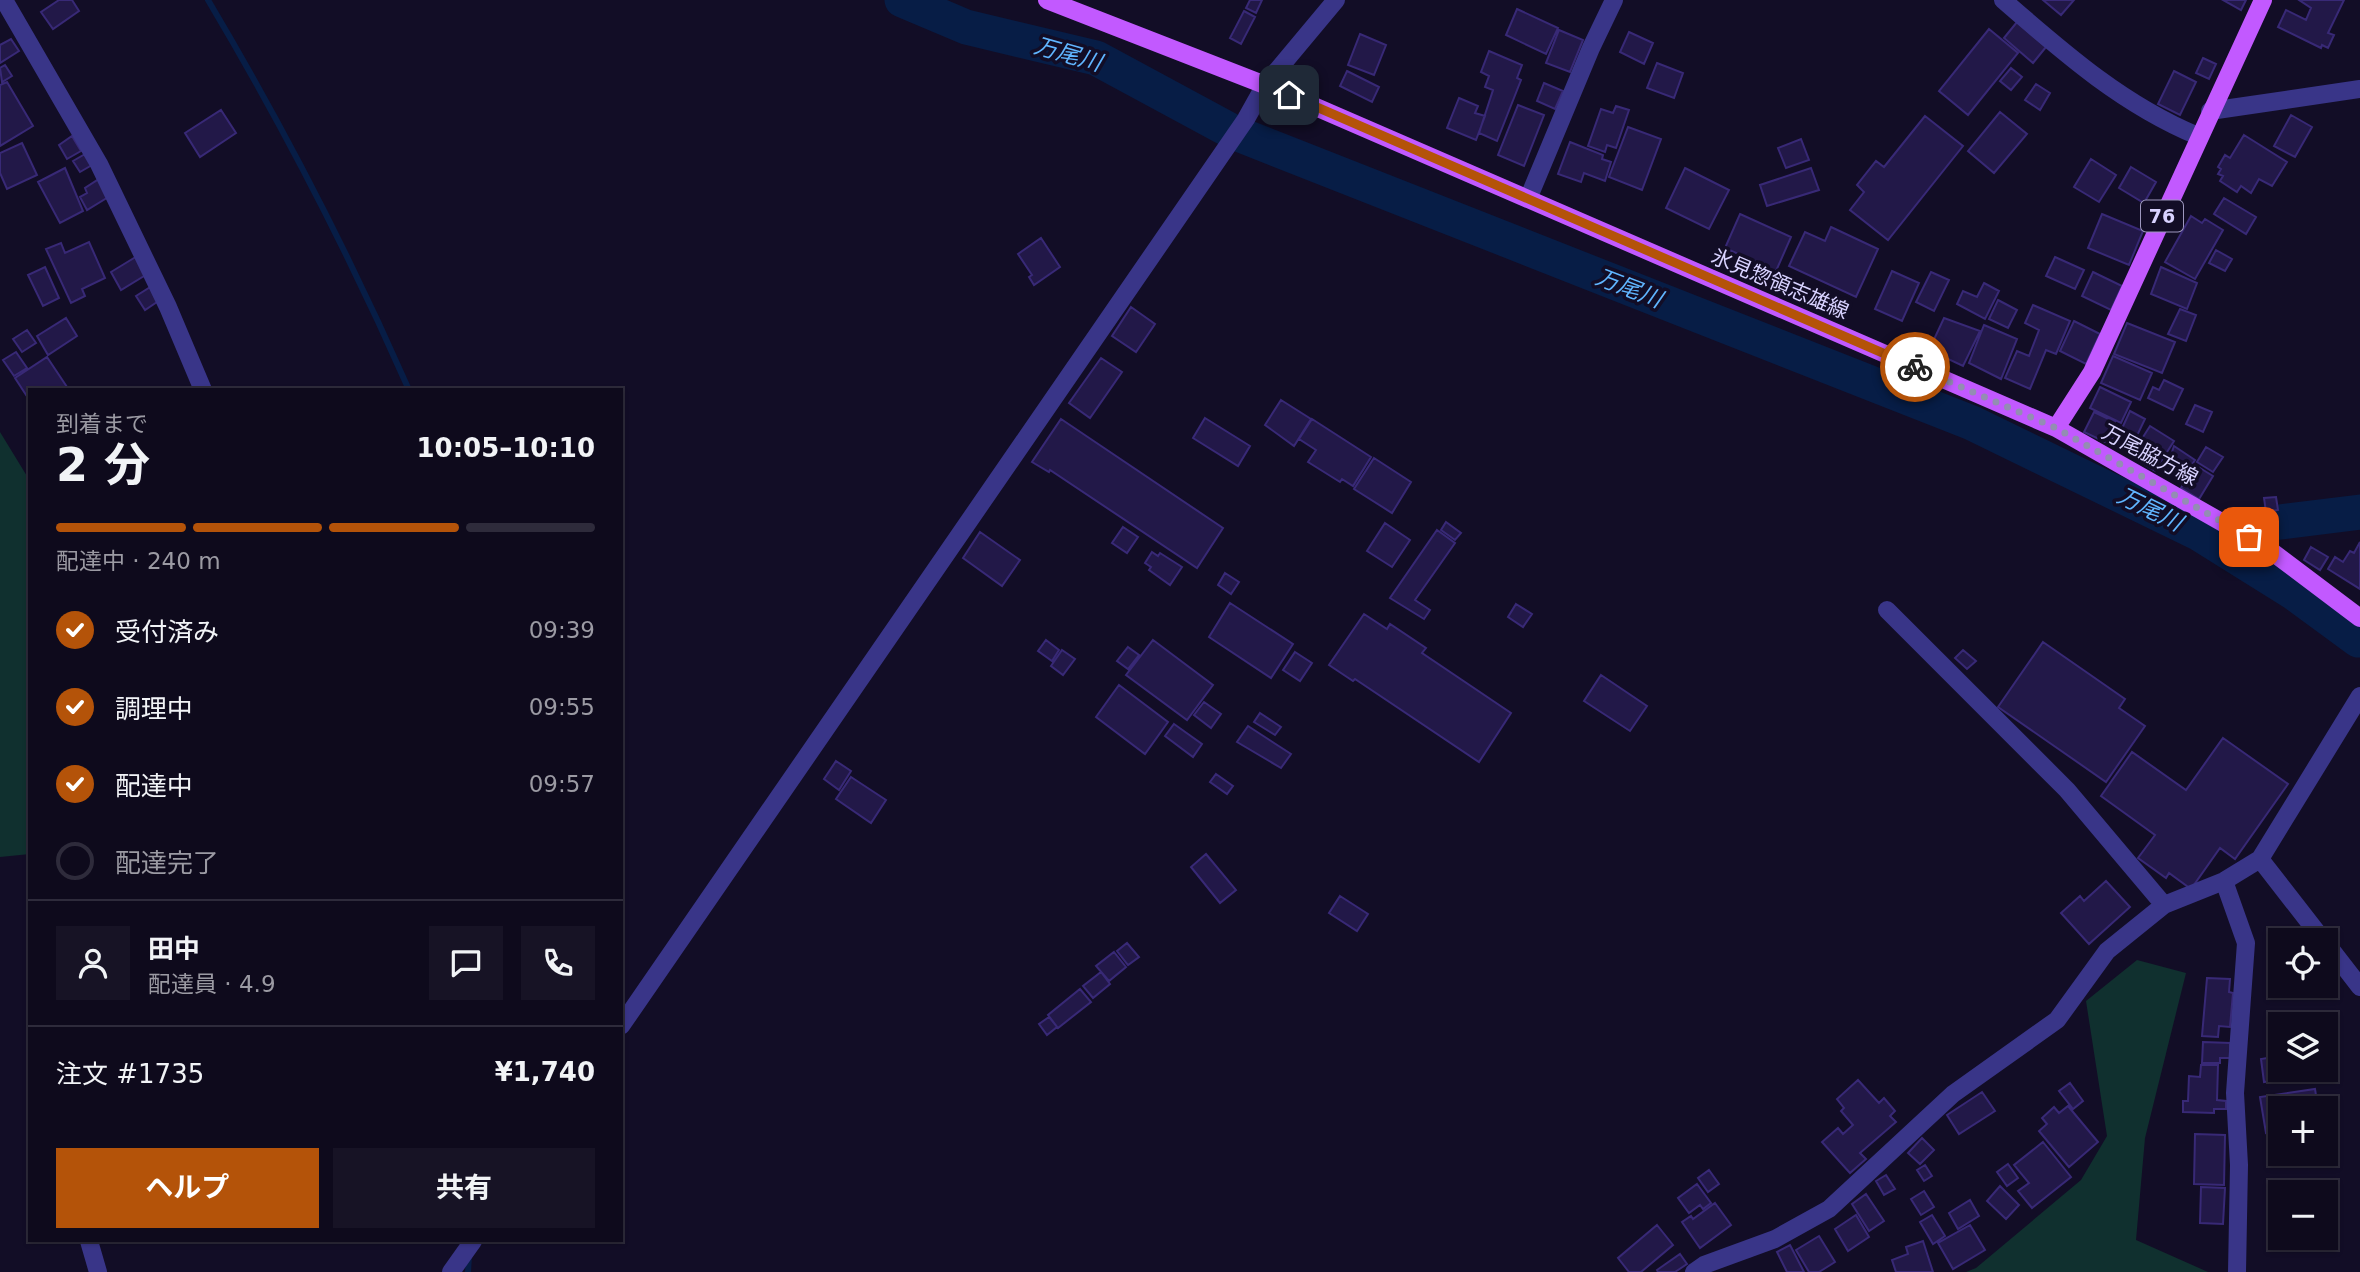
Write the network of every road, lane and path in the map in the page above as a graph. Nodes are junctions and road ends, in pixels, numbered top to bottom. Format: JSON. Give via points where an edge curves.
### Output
{"nodes":[{"id":1,"x":4,"y":0,"type":"edge"},
{"id":2,"x":1047,"y":0,"type":"edge"},
{"id":3,"x":1336,"y":0,"type":"edge"},
{"id":4,"x":1614,"y":0,"type":"edge"},
{"id":5,"x":2003,"y":0,"type":"edge"},
{"id":6,"x":2263,"y":0,"type":"edge"},
{"id":7,"x":1265,"y":85,"type":"junction"},
{"id":8,"x":2360,"y":89,"type":"edge"},
{"id":9,"x":2210,"y":111,"type":"junction"},
{"id":10,"x":2198,"y":136,"type":"junction"},
{"id":11,"x":1528,"y":199,"type":"junction"},
{"id":12,"x":202,"y":388,"type":"edge"},
{"id":13,"x":2056,"y":428,"type":"junction"},
{"id":14,"x":1887,"y":610,"type":"dead end"},
{"id":15,"x":2360,"y":618,"type":"edge"},
{"id":16,"x":2360,"y":696,"type":"edge"},
{"id":17,"x":2260,"y":859,"type":"junction"},
{"id":18,"x":2224,"y":881,"type":"junction"},
{"id":19,"x":2164,"y":905,"type":"junction"},
{"id":20,"x":2314,"y":928,"type":"edge"},
{"id":21,"x":2338,"y":959,"type":"edge"},
{"id":22,"x":2360,"y":987,"type":"edge"},
{"id":23,"x":623,"y":1023,"type":"edge"},
{"id":24,"x":89,"y":1242,"type":"edge"},
{"id":25,"x":472,"y":1242,"type":"edge"},
{"id":26,"x":455,"y":1267,"type":"edge"},
{"id":27,"x":98,"y":1272,"type":"edge"},
{"id":28,"x":1694,"y":1272,"type":"edge"},
{"id":29,"x":2237,"y":1272,"type":"edge"}],
"edges":[{"from":1,"to":12,"type":"street","via":[[99,163],[169,307]]},
{"from":2,"to":7,"type":"main road","name":"氷見惣領志雄線"},
{"from":3,"to":7,"type":"street"},
{"from":4,"to":11,"type":"street"},
{"from":5,"to":10,"type":"street","via":[[2085,71],[2163,121]]},
{"from":6,"to":9,"type":"main road","number":"76"},
{"from":7,"to":11,"type":"main road","name":"氷見惣領志雄線"},
{"from":7,"to":23,"type":"street"},
{"from":8,"to":9,"type":"street"},
{"from":9,"to":10,"type":"main road","number":"76"},
{"from":10,"to":13,"type":"main road","number":"76","via":[[2092,372]]},
{"from":11,"to":13,"type":"main road","name":"氷見惣領志雄線"},
{"from":13,"to":15,"type":"main road","name":"万尾脇方線","via":[[2267,548]]},
{"from":14,"to":19,"type":"street","via":[[2067,790]]},
{"from":16,"to":17,"type":"street"},
{"from":17,"to":18,"type":"street"},
{"from":17,"to":20,"type":"street"},
{"from":18,"to":19,"type":"street"},
{"from":18,"to":29,"type":"street","via":[[2246,943],[2235,1093]]},
{"from":19,"to":28,"type":"street","via":[[2107,951],[2057,1020],[1953,1094],[1829,1209],[1775,1239]]},
{"from":21,"to":22,"type":"street"},
{"from":24,"to":27,"type":"street"},
{"from":25,"to":26,"type":"street"}]}
